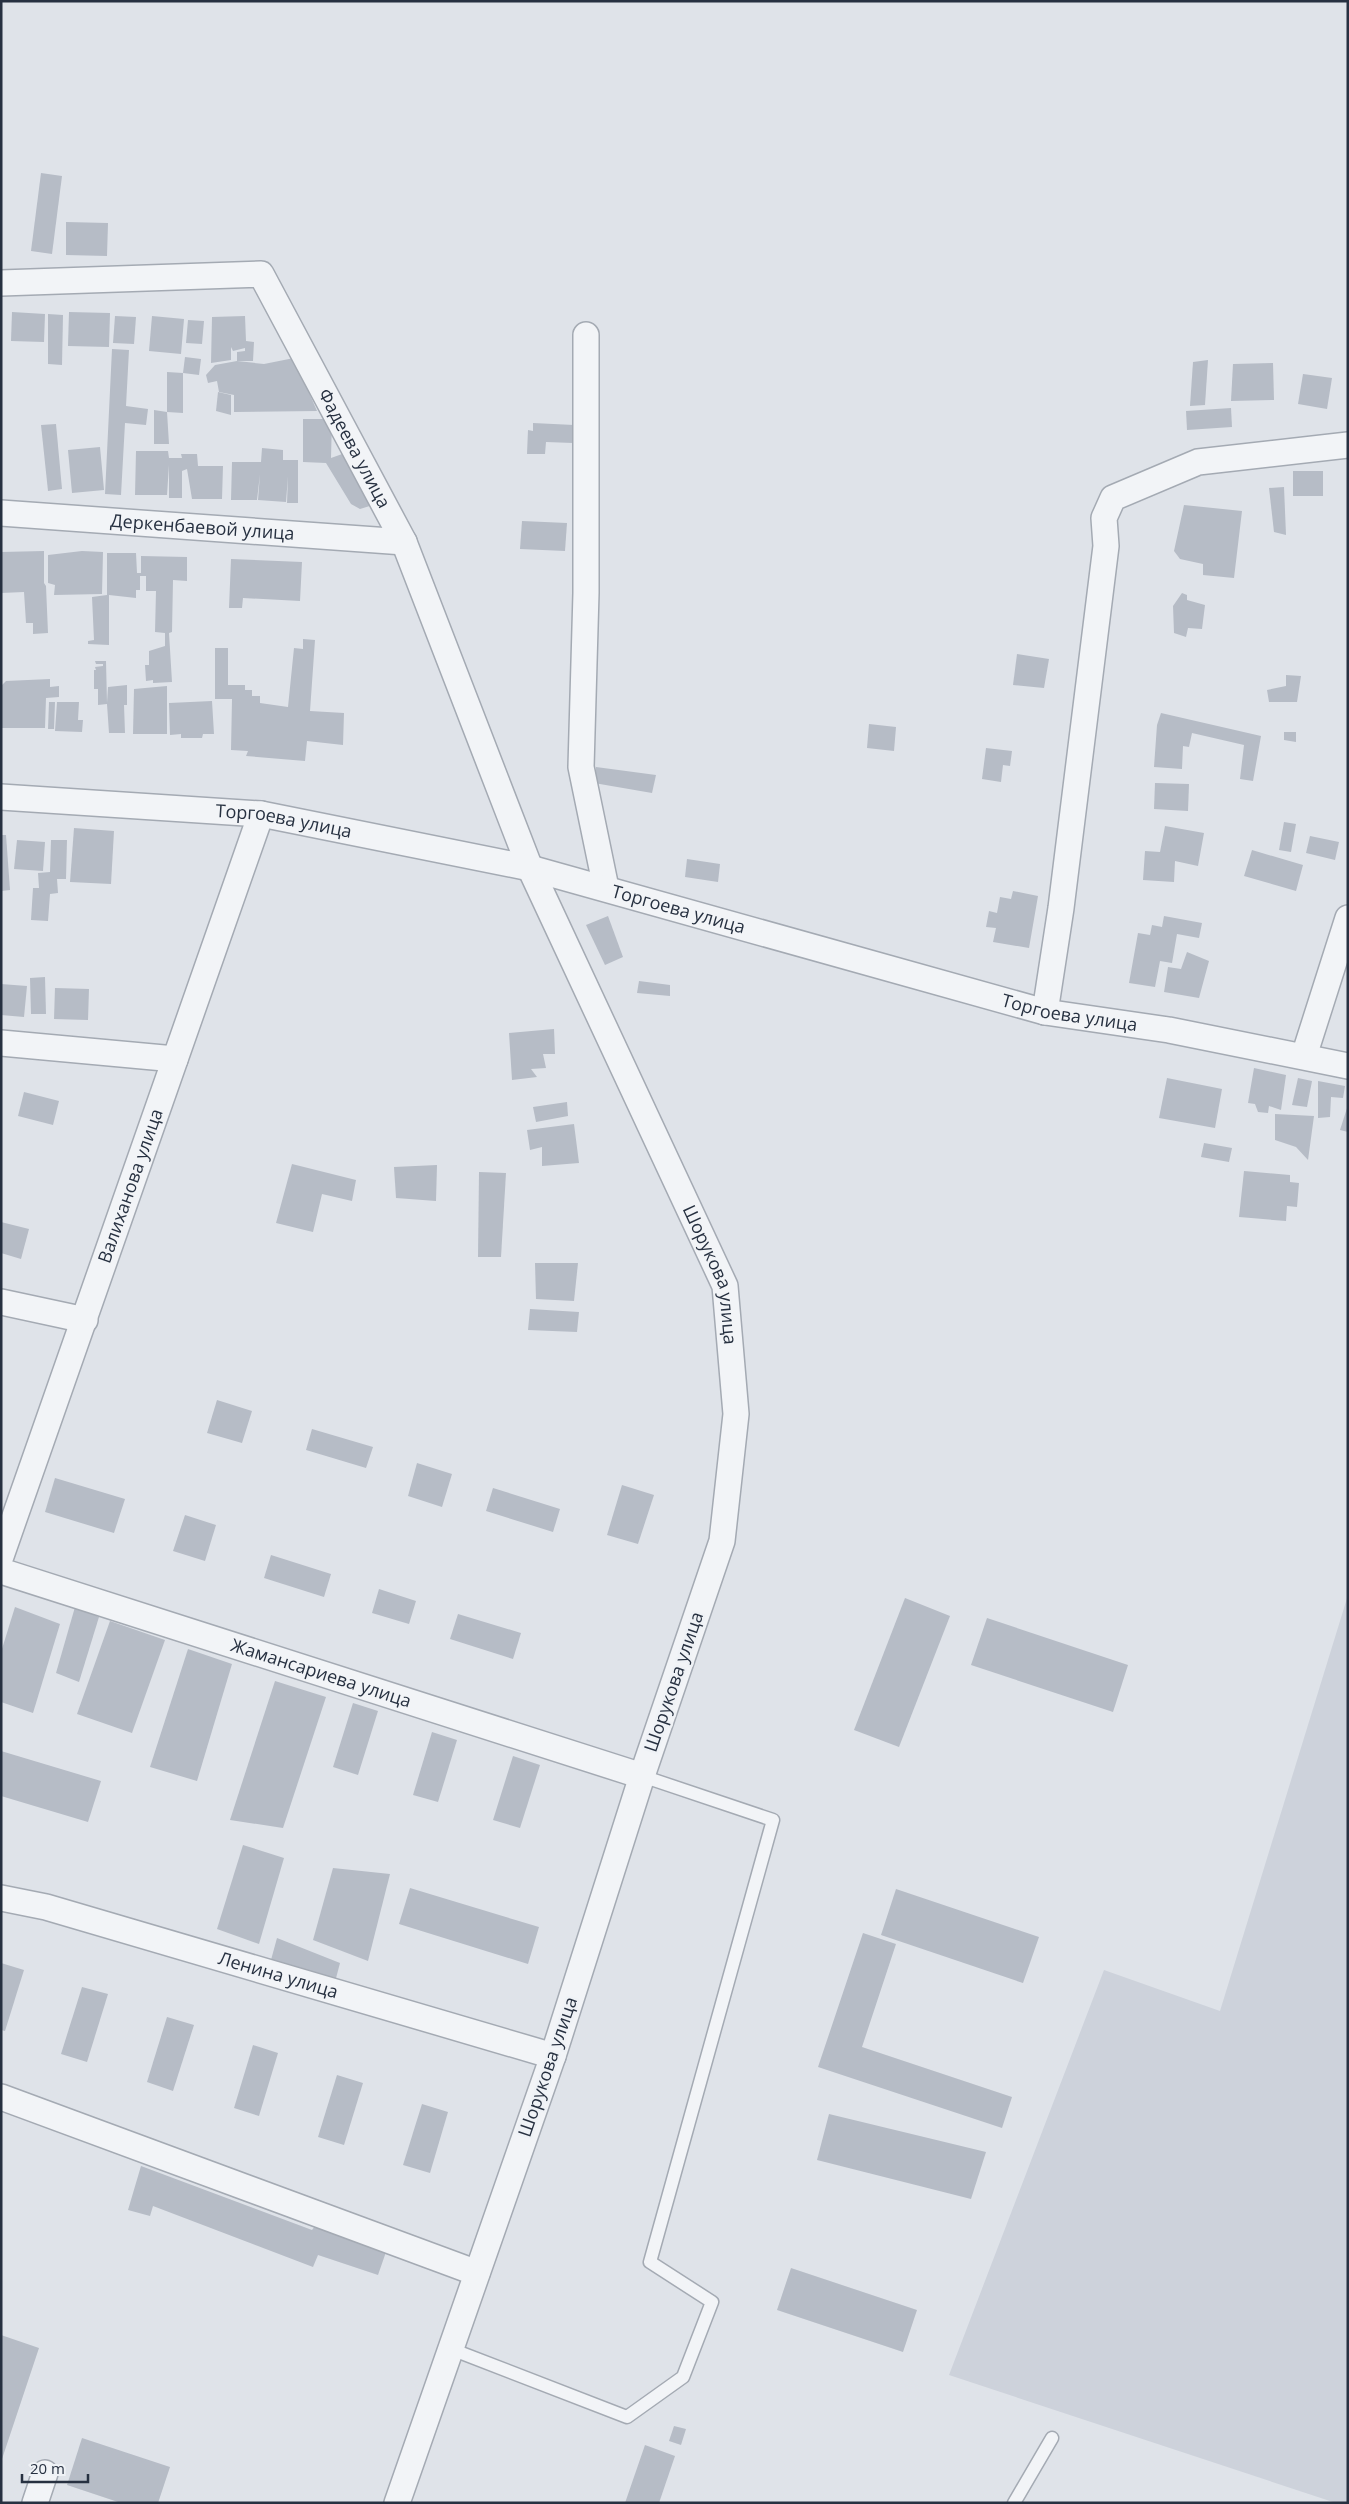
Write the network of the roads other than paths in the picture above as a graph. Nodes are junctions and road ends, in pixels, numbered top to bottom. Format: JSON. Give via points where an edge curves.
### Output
{"nodes":[{"id":1,"x":1,"y":283,"type":"edge"},
{"id":2,"x":586,"y":335,"type":"dead end"},
{"id":3,"x":1348,"y":445,"type":"edge"},
{"id":4,"x":1,"y":513,"type":"edge"},
{"id":5,"x":404,"y":542,"type":"junction"},
{"id":6,"x":1,"y":797,"type":"edge"},
{"id":7,"x":260,"y":814,"type":"junction"},
{"id":8,"x":530,"y":868,"type":"junction"},
{"id":9,"x":606,"y":888,"type":"junction"},
{"id":10,"x":1348,"y":918,"type":"edge"},
{"id":11,"x":1045,"y":1012,"type":"junction"},
{"id":12,"x":1,"y":1043,"type":"edge"},
{"id":13,"x":1304,"y":1056,"type":"junction"},
{"id":14,"x":176,"y":1059,"type":"junction"},
{"id":15,"x":1348,"y":1066,"type":"edge"},
{"id":16,"x":1,"y":1302,"type":"edge"},
{"id":17,"x":85,"y":1320,"type":"junction"},
{"id":18,"x":1,"y":1556,"type":"edge"},
{"id":19,"x":1,"y":1571,"type":"edge"},
{"id":20,"x":642,"y":1776,"type":"junction"},
{"id":21,"x":1,"y":1898,"type":"edge"},
{"id":22,"x":553,"y":2056,"type":"junction"},
{"id":23,"x":1,"y":2097,"type":"edge"},
{"id":24,"x":477,"y":2273,"type":"junction"},
{"id":25,"x":451,"y":2349,"type":"junction"},
{"id":26,"x":1052,"y":2438,"type":"dead end"},
{"id":27,"x":45,"y":2473,"type":"dead end"},
{"id":28,"x":36,"y":2503,"type":"edge"},
{"id":29,"x":397,"y":2503,"type":"edge"},
{"id":30,"x":1014,"y":2503,"type":"edge"}],
"edges":[{"from":1,"to":5,"type":"street","name":"Фадеева улица","via":[[261,274]]},
{"from":2,"to":9,"type":"street","via":[[586,593],[581,767]]},
{"from":3,"to":11,"type":"street","via":[[1198,462],[1112,498],[1104,518],[1106,546]]},
{"from":4,"to":5,"type":"street","name":"Деркенбаевой улица"},
{"from":5,"to":8,"type":"street","name":"Фадеева улица"},
{"from":6,"to":7,"type":"street","name":"Торгоева улица"},
{"from":7,"to":8,"type":"street","name":"Торгоева улица"},
{"from":7,"to":14,"type":"street","name":"Валиханова улица"},
{"from":8,"to":9,"type":"street","name":"Торгоева улица"},
{"from":8,"to":20,"type":"street","name":"Шорукова улица","via":[[725,1286],[736,1414],[722,1541]]},
{"from":9,"to":11,"type":"street","name":"Торгоева улица"},
{"from":10,"to":13,"type":"street"},
{"from":11,"to":13,"type":"street","name":"Торгоева улица","via":[[1169,1030]]},
{"from":12,"to":14,"type":"street"},
{"from":13,"to":15,"type":"street","name":"Торгоева улица"},
{"from":14,"to":17,"type":"street","name":"Валиханова улица"},
{"from":16,"to":17,"type":"street"},
{"from":17,"to":18,"type":"street","name":"Валиханова улица"},
{"from":19,"to":20,"type":"street","name":"Жамансариева улица"},
{"from":20,"to":22,"type":"street","name":"Шорукова улица"},
{"from":20,"to":25,"type":"lane","via":[[773,1820],[650,2262],[712,2302],[683,2377],[627,2417]]},
{"from":21,"to":22,"type":"street","name":"Ленина улица","via":[[46,1907]]},
{"from":22,"to":24,"type":"street","name":"Шорукова улица"},
{"from":23,"to":24,"type":"street"},
{"from":24,"to":25,"type":"street","name":"Шорукова улица"},
{"from":25,"to":29,"type":"street","name":"Шорукова улица"},
{"from":26,"to":30,"type":"lane"},
{"from":27,"to":28,"type":"street"}]}
